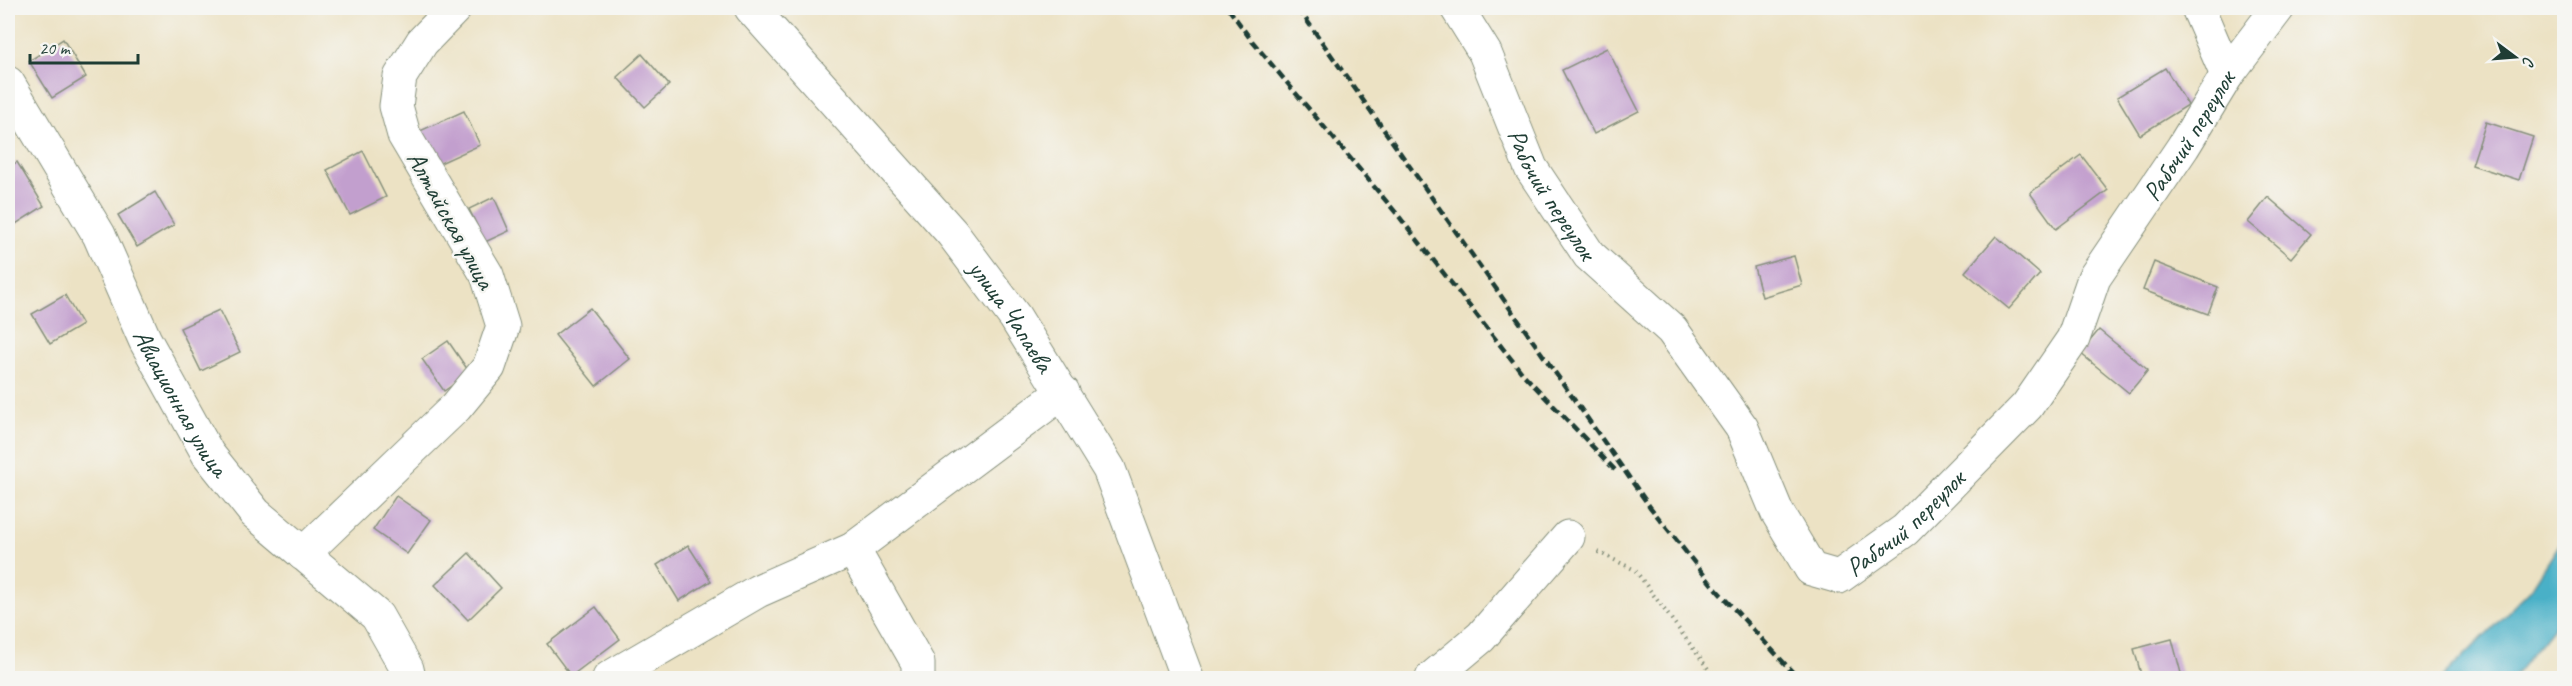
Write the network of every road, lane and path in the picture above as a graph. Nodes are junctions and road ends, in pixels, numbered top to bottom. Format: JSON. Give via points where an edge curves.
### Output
{"nodes":[{"id":1,"x":455,"y":8,"type":"edge"},
{"id":2,"x":751,"y":8,"type":"edge"},
{"id":3,"x":1457,"y":8,"type":"edge"},
{"id":4,"x":2198,"y":8,"type":"edge"},
{"id":5,"x":2278,"y":8,"type":"edge"},
{"id":6,"x":2227,"y":75,"type":"junction"},
{"id":7,"x":8,"y":83,"type":"edge"},
{"id":8,"x":1063,"y":392,"type":"junction"},
{"id":9,"x":1568,"y":537,"type":"joint"},
{"id":10,"x":853,"y":549,"type":"junction"},
{"id":11,"x":303,"y":554,"type":"junction"},
{"id":12,"x":409,"y":678,"type":"edge"},
{"id":13,"x":609,"y":678,"type":"edge"},
{"id":14,"x":918,"y":678,"type":"edge"},
{"id":15,"x":1187,"y":678,"type":"edge"},
{"id":16,"x":1432,"y":678,"type":"edge"},
{"id":17,"x":1715,"y":678,"type":"edge"}],
"edges":[{"from":1,"to":11,"type":"street","name":"Алтайская улица","via":[[422,42],[400,77],[396,106],[404,135],[487,275],[503,326],[489,367],[456,407]]},
{"from":2,"to":8,"type":"street","name":"улица Чапаева","via":[[952,233],[1015,317]]},
{"from":3,"to":6,"type":"street","name":"Рабочий переулок","via":[[1485,53],[1531,168],[1589,255],[1672,330],[1742,428],[1777,512],[1811,569],[1839,577],[1905,530],[2027,406],[2073,339],[2094,279]]},
{"from":4,"to":6,"type":"street"},
{"from":5,"to":6,"type":"street","name":"Рабочий переулок"},
{"from":7,"to":11,"type":"street","name":"Авиационная улица","via":[[99,235],[145,340],[208,454],[255,513]]},
{"from":8,"to":10,"type":"street"},
{"from":8,"to":15,"type":"street","name":"улица Чапаева","via":[[1109,469]]},
{"from":9,"to":16,"type":"street","via":[[1481,637]]},
{"from":9,"to":17,"type":"path","via":[[1635,570]]},
{"from":10,"to":13,"type":"street","via":[[758,591]]},
{"from":10,"to":14,"type":"street","via":[[918,663]]},
{"from":11,"to":12,"type":"street","name":"Авиационная улица","via":[[377,616]]}]}
